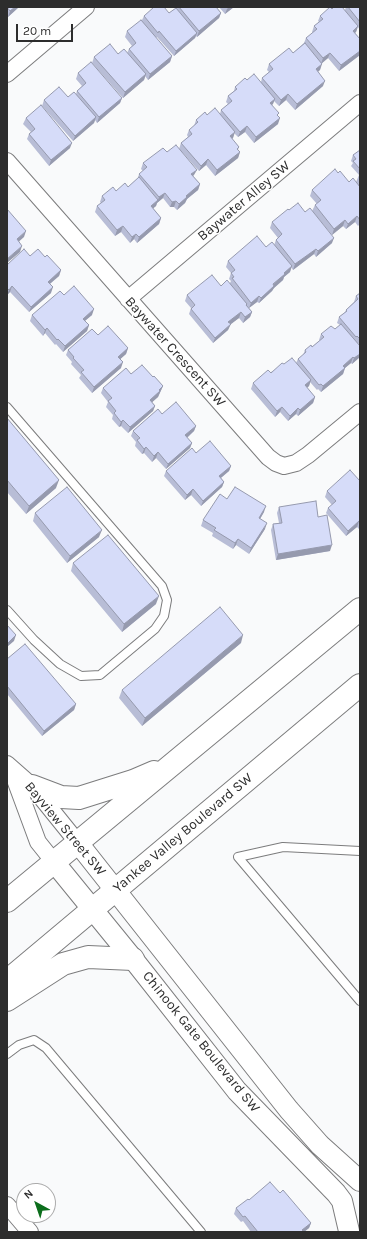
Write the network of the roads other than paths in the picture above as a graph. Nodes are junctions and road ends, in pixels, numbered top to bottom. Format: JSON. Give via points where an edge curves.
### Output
{"nodes":[{"id":1,"x":86,"y":7,"type":"edge"},
{"id":2,"x":7,"y":74,"type":"edge"},
{"id":3,"x":360,"y":103,"type":"edge"},
{"id":4,"x":7,"y":161,"type":"edge"},
{"id":5,"x":128,"y":299,"type":"junction"},
{"id":6,"x":7,"y":407,"type":"edge"},
{"id":7,"x":360,"y":412,"type":"edge"},
{"id":8,"x":360,"y":609,"type":"edge"},
{"id":9,"x":7,"y":610,"type":"edge"},
{"id":10,"x":360,"y":686,"type":"edge"},
{"id":11,"x":172,"y":764,"type":"junction"},
{"id":12,"x":9,"y":767,"type":"edge"},
{"id":13,"x":32,"y":786,"type":"junction"},
{"id":14,"x":78,"y":843,"type":"junction"},
{"id":15,"x":360,"y":851,"type":"edge"},
{"id":16,"x":54,"y":862,"type":"junction"},
{"id":17,"x":116,"y":890,"type":"junction"},
{"id":18,"x":7,"y":901,"type":"edge"},
{"id":19,"x":92,"y":909,"type":"junction"},
{"id":20,"x":133,"y":959,"type":"junction"},
{"id":21,"x":7,"y":981,"type":"edge"},
{"id":22,"x":7,"y":1000,"type":"edge"},
{"id":23,"x":360,"y":1001,"type":"edge"},
{"id":24,"x":7,"y":1054,"type":"edge"},
{"id":25,"x":360,"y":1181,"type":"edge"},
{"id":26,"x":7,"y":1205,"type":"edge"},
{"id":27,"x":353,"y":1227,"type":"edge"},
{"id":28,"x":30,"y":1232,"type":"edge"},
{"id":29,"x":201,"y":1232,"type":"edge"}],
"edges":[{"from":1,"to":2,"type":"street"},
{"from":3,"to":5,"type":"street","name":"Baywater Alley SW"},
{"from":4,"to":5,"type":"street","name":"Baywater Crescent SW"},
{"from":5,"to":7,"type":"street","name":"Baywater Crescent SW","via":[[276,463],[284,466],[296,463]]},
{"from":6,"to":9,"type":"lane","via":[[162,586],[167,600],[164,616],[154,629],[100,675],[81,676],[60,664]]},
{"from":8,"to":11,"type":"main road"},
{"from":10,"to":17,"type":"main road","name":"Yankee Valley Boulevard SW"},
{"from":11,"to":13,"type":"main road","via":[[133,781],[79,798],[61,797]]},
{"from":11,"to":14,"type":"main road"},
{"from":12,"to":13,"type":"street","name":"Bayview Street SW"},
{"from":12,"to":16,"type":"street","name":"Bayview Street SW","via":[[38,842]]},
{"from":13,"to":14,"type":"street","name":"Bayview Street SW"},
{"from":14,"to":16,"type":"main road"},
{"from":14,"to":17,"type":"street","name":"Bayview Street SW"},
{"from":15,"to":23,"type":"lane","via":[[283,847],[238,857]]},
{"from":16,"to":18,"type":"main road"},
{"from":16,"to":19,"type":"street","name":"Bayview Street SW"},
{"from":17,"to":19,"type":"main road","name":"Yankee Valley Boulevard SW"},
{"from":17,"to":25,"type":"street","name":"Chinook Gate Boulevard SW","via":[[289,1110],[320,1145]]},
{"from":19,"to":20,"type":"street","name":"Chinook Gate Boulevard SW"},
{"from":19,"to":21,"type":"main road","name":"Yankee Valley Boulevard SW"},
{"from":20,"to":22,"type":"main road","via":[[88,957],[63,964]]},
{"from":20,"to":27,"type":"street","name":"Chinook Gate Boulevard SW","via":[[237,1091],[336,1193]]},
{"from":24,"to":29,"type":"lane","via":[[19,1045],[34,1040],[46,1048]]},
{"from":26,"to":28,"type":"street"}]}
